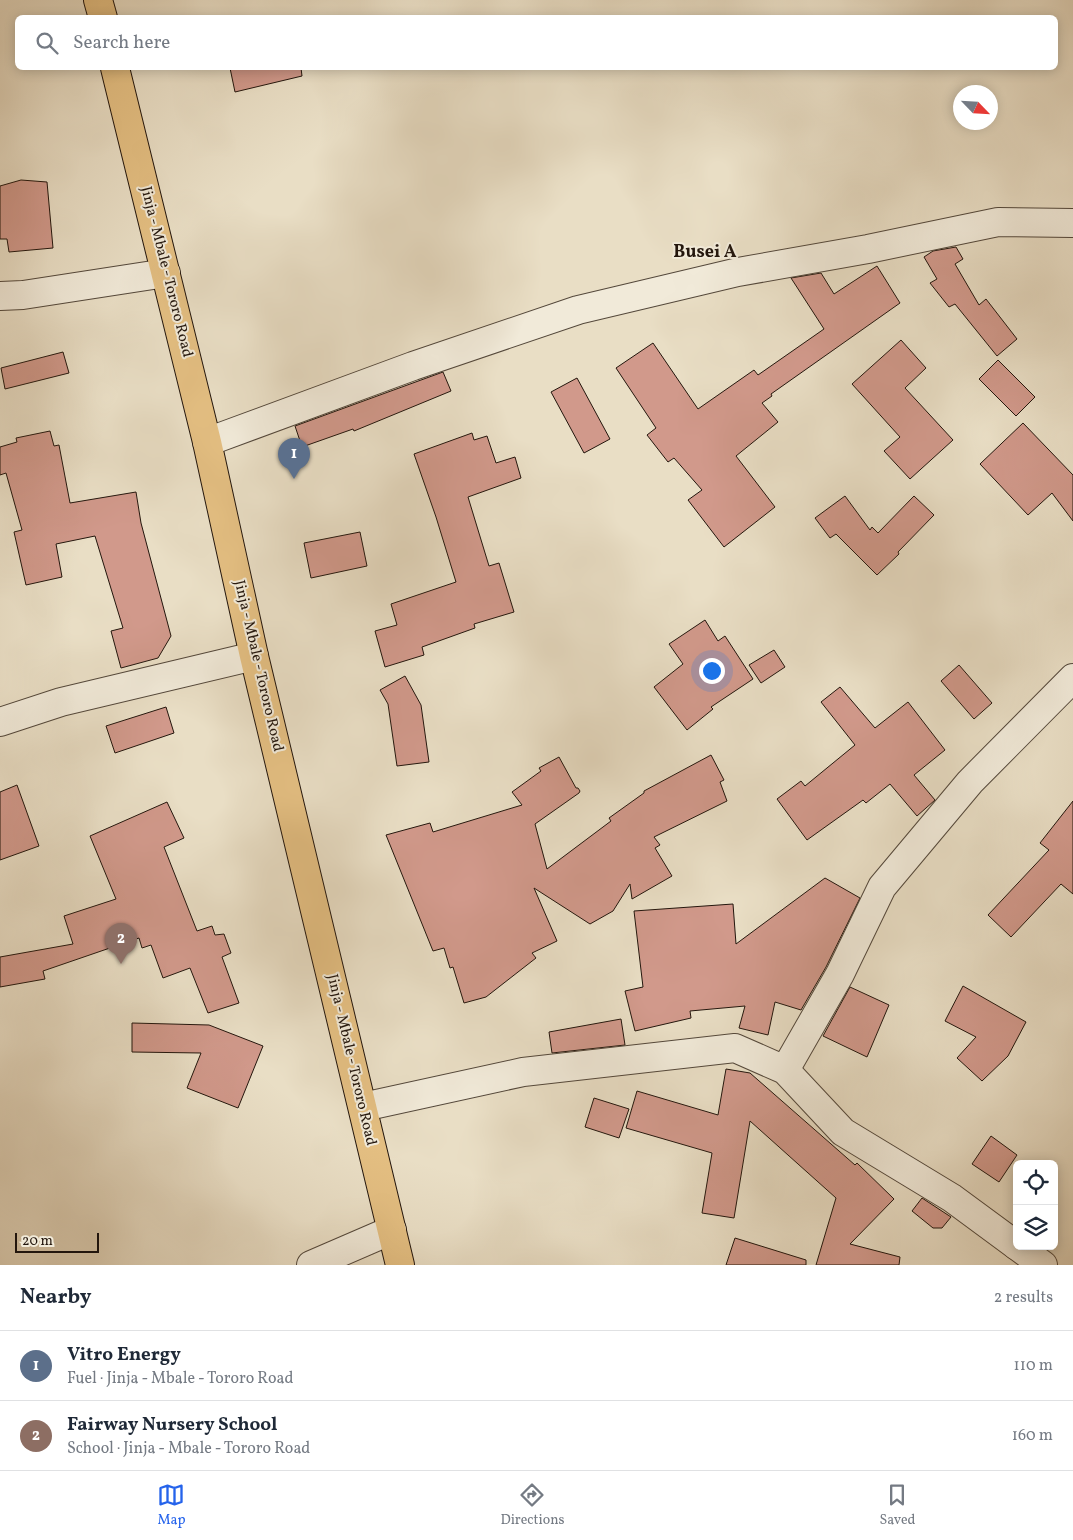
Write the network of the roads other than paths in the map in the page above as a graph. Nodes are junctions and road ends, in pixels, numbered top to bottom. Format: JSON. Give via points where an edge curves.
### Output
{"nodes":[{"id":1,"x":98,"y":0,"type":"edge"},
{"id":2,"x":102,"y":15,"type":"edge"},
{"id":3,"x":115,"y":70,"type":"edge"},
{"id":4,"x":1073,"y":224,"type":"edge"},
{"id":5,"x":166,"y":273,"type":"junction"},
{"id":6,"x":0,"y":296,"type":"edge"},
{"id":7,"x":207,"y":442,"type":"junction"},
{"id":8,"x":254,"y":656,"type":"junction"},
{"id":9,"x":1073,"y":678,"type":"edge"},
{"id":10,"x":0,"y":722,"type":"edge"},
{"id":11,"x":785,"y":1070,"type":"junction"},
{"id":12,"x":363,"y":1107,"type":"junction"},
{"id":13,"x":392,"y":1230,"type":"junction"},
{"id":14,"x":1013,"y":1243,"type":"edge"},
{"id":15,"x":1022,"y":1250,"type":"edge"},
{"id":16,"x":311,"y":1265,"type":"edge"},
{"id":17,"x":400,"y":1265,"type":"edge"},
{"id":18,"x":1042,"y":1265,"type":"edge"}],
"edges":[{"from":1,"to":2,"type":"main road"},
{"from":3,"to":5,"type":"main road","name":"Jinja - Mbale - Tororo Road"},
{"from":4,"to":7,"type":"street","via":[[998,222],[738,272],[578,310],[413,366]]},
{"from":5,"to":6,"type":"street"},
{"from":5,"to":7,"type":"main road","name":"Jinja - Mbale - Tororo Road"},
{"from":7,"to":8,"type":"main road","name":"Jinja - Mbale - Tororo Road"},
{"from":8,"to":10,"type":"street","via":[[61,702]]},
{"from":8,"to":12,"type":"main road","name":"Jinja - Mbale - Tororo Road"},
{"from":9,"to":11,"type":"street","via":[[970,782],[882,887],[840,974]]},
{"from":11,"to":12,"type":"street","via":[[735,1048],[523,1072]]},
{"from":11,"to":14,"type":"street","via":[[843,1132],[952,1198]]},
{"from":12,"to":13,"type":"main road","name":"Jinja - Mbale - Tororo Road"},
{"from":13,"to":16,"type":"street"},
{"from":13,"to":17,"type":"main road","name":"Jinja - Mbale - Tororo Road"},
{"from":15,"to":18,"type":"street"}]}
